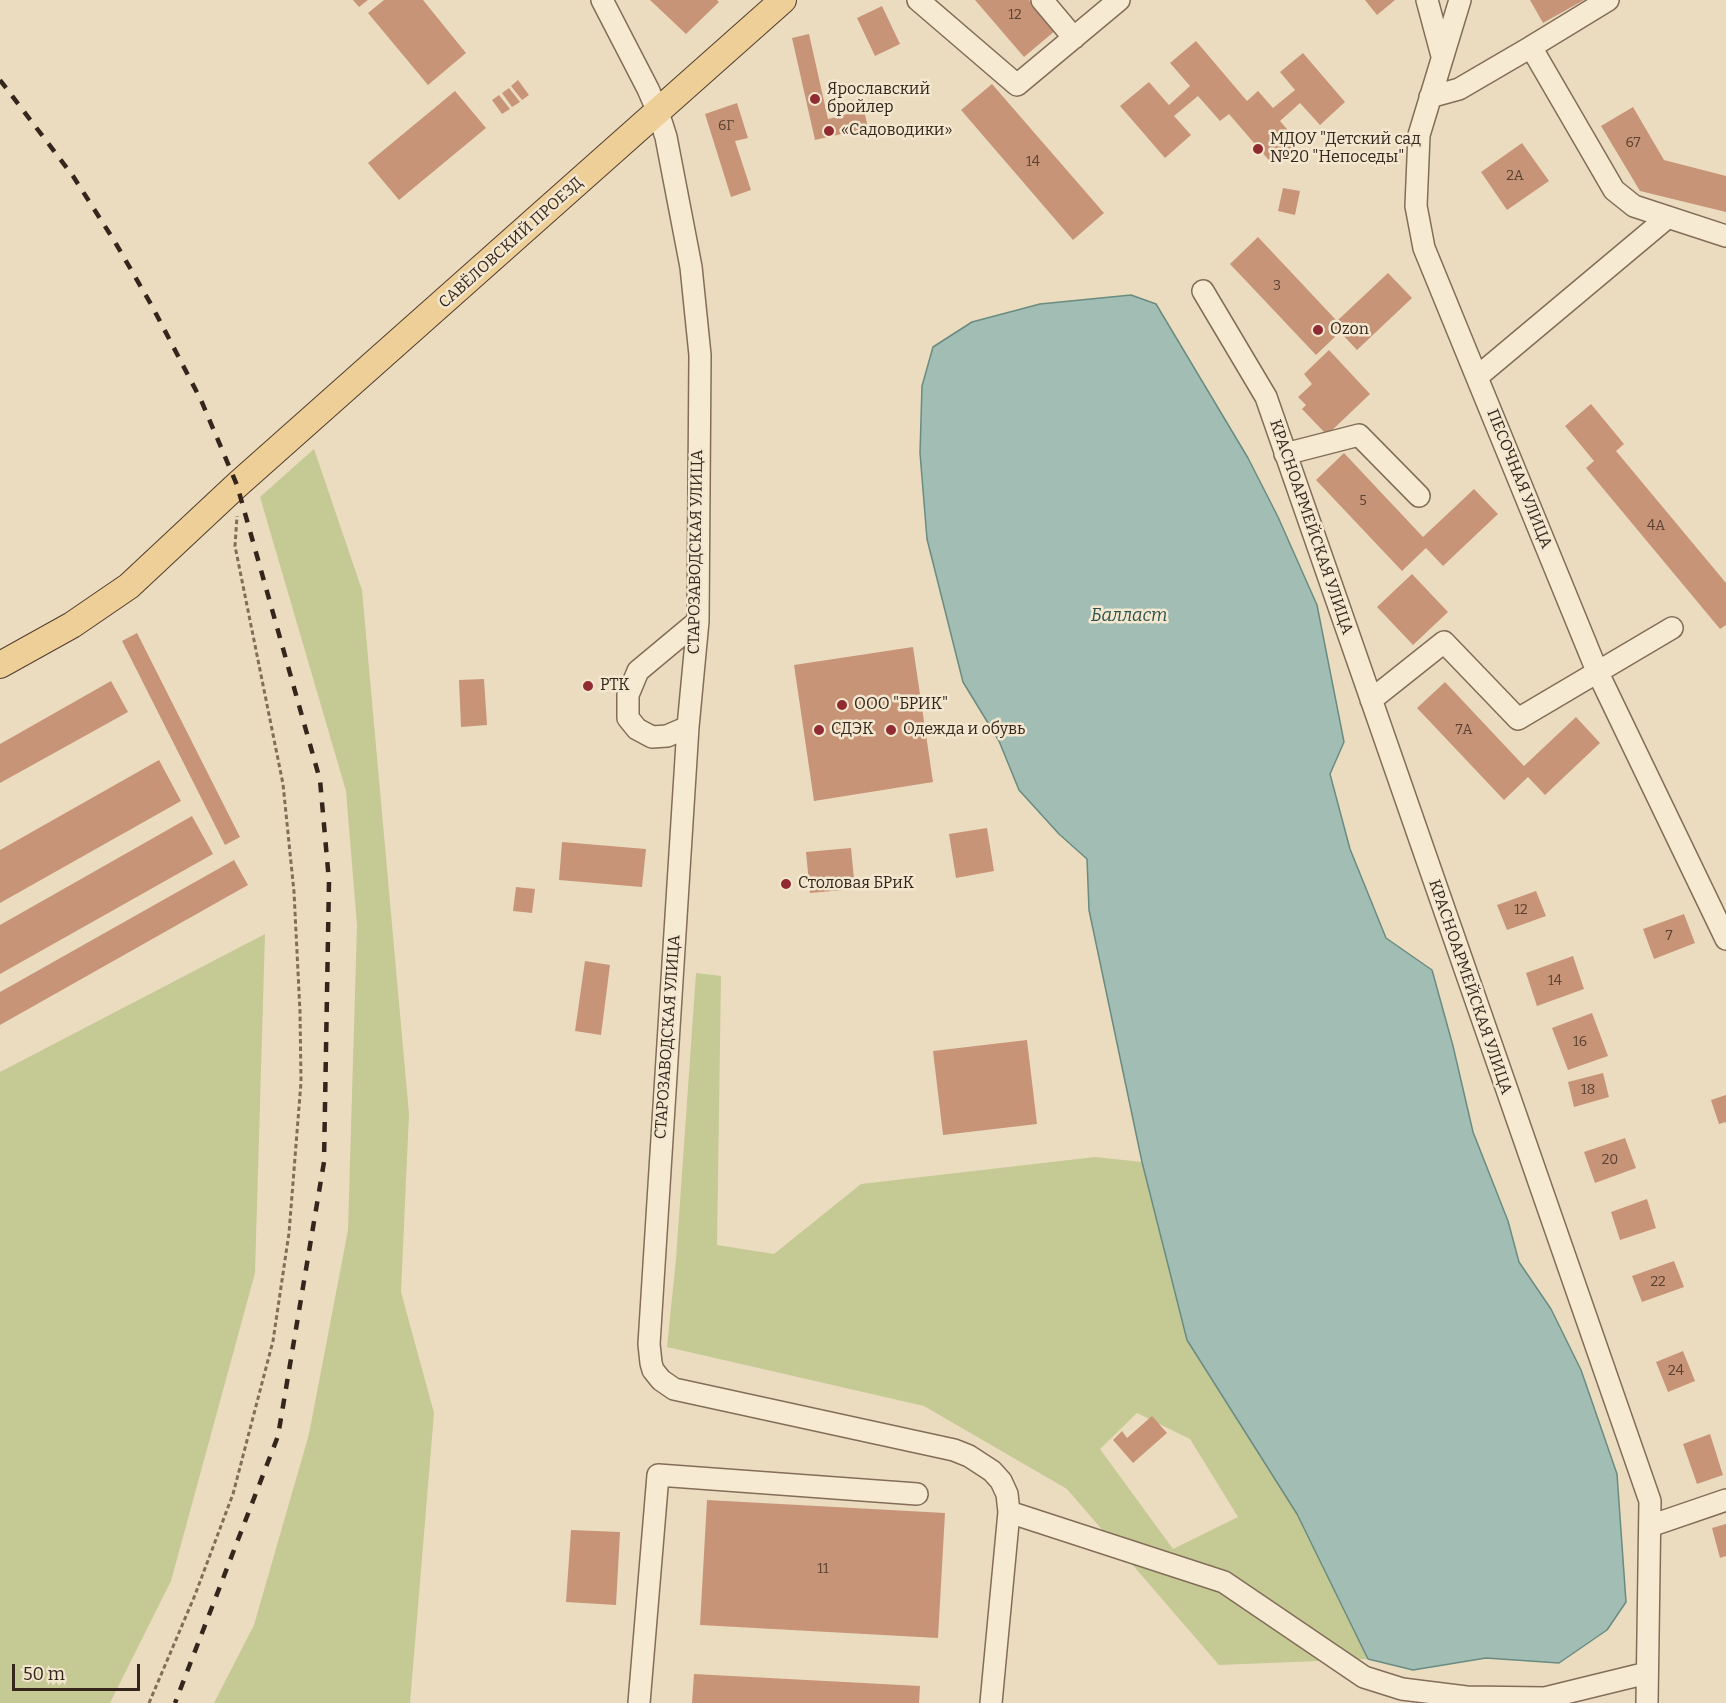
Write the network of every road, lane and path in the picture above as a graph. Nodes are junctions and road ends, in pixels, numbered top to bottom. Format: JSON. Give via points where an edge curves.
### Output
{"nodes":[{"id":1,"x":602,"y":0,"type":"edge"},
{"id":2,"x":783,"y":0,"type":"edge"},
{"id":3,"x":918,"y":0,"type":"edge"},
{"id":4,"x":1042,"y":0,"type":"edge"},
{"id":5,"x":1119,"y":0,"type":"edge"},
{"id":6,"x":1427,"y":0,"type":"edge"},
{"id":7,"x":1460,"y":0,"type":"edge"},
{"id":8,"x":1608,"y":0,"type":"edge"},
{"id":9,"x":1074,"y":38,"type":"junction"},
{"id":10,"x":1531,"y":47,"type":"junction"},
{"id":11,"x":1443,"y":57,"type":"junction"},
{"id":12,"x":1430,"y":98,"type":"junction"},
{"id":13,"x":658,"y":112,"type":"junction"},
{"id":14,"x":1668,"y":217,"type":"junction"},
{"id":15,"x":1726,"y":236,"type":"edge"},
{"id":16,"x":1203,"y":291,"type":"dead end"},
{"id":17,"x":1477,"y":377,"type":"junction"},
{"id":18,"x":1285,"y":454,"type":"junction"},
{"id":19,"x":232,"y":489,"type":"junction"},
{"id":20,"x":1419,"y":496,"type":"dead end"},
{"id":21,"x":698,"y":621,"type":"junction"},
{"id":22,"x":1672,"y":628,"type":"dead end"},
{"id":23,"x":0,"y":665,"type":"edge"},
{"id":24,"x":1597,"y":671,"type":"junction"},
{"id":25,"x":1371,"y":700,"type":"junction"},
{"id":26,"x":688,"y":727,"type":"junction"},
{"id":27,"x":1726,"y":939,"type":"edge"},
{"id":28,"x":917,"y":1494,"type":"dead end"},
{"id":29,"x":1726,"y":1500,"type":"edge"},
{"id":30,"x":1009,"y":1512,"type":"junction"},
{"id":31,"x":1650,"y":1526,"type":"junction"},
{"id":32,"x":1647,"y":1673,"type":"junction"},
{"id":33,"x":149,"y":1703,"type":"edge"},
{"id":34,"x":639,"y":1703,"type":"edge"},
{"id":35,"x":991,"y":1703,"type":"edge"},
{"id":36,"x":1647,"y":1703,"type":"edge"}],
"edges":[{"from":1,"to":13,"type":"street","name":"СТАРОЗАВОДСКАЯ УЛИЦА"},
{"from":2,"to":13,"type":"main road","name":"САВЁЛОВСКИЙ ПРОЕЗД"},
{"from":3,"to":9,"type":"street","via":[[1017,85]]},
{"from":4,"to":9,"type":"street"},
{"from":5,"to":9,"type":"street"},
{"from":6,"to":11,"type":"street"},
{"from":7,"to":11,"type":"street","name":"ПЕСОЧНАЯ УЛИЦА"},
{"from":8,"to":10,"type":"street"},
{"from":10,"to":12,"type":"street","via":[[1459,89]]},
{"from":10,"to":14,"type":"street","via":[[1614,190],[1634,206]]},
{"from":11,"to":12,"type":"street","name":"ПЕСОЧНАЯ УЛИЦА"},
{"from":12,"to":17,"type":"street","name":"ПЕСОЧНАЯ УЛИЦА","via":[[1419,135],[1416,206],[1424,248]]},
{"from":13,"to":19,"type":"main road","name":"САВЁЛОВСКИЙ ПРОЕЗД"},
{"from":13,"to":21,"type":"street","name":"СТАРОЗАВОДСКАЯ УЛИЦА","via":[[691,267],[700,355]]},
{"from":14,"to":15,"type":"street"},
{"from":14,"to":17,"type":"street"},
{"from":16,"to":18,"type":"street","name":"КРАСНОАРМЕЙСКАЯ УЛИЦА","via":[[1266,397]]},
{"from":17,"to":24,"type":"street","name":"ПЕСОЧНАЯ УЛИЦА"},
{"from":18,"to":20,"type":"street","via":[[1359,435]]},
{"from":18,"to":25,"type":"street","name":"КРАСНОАРМЕЙСКАЯ УЛИЦА"},
{"from":19,"to":23,"type":"main road","name":"САВЁЛОВСКИЙ ПРОЕЗД","via":[[122,591],[72,626]]},
{"from":19,"to":33,"type":"path","via":[[237,513],[235,546],[283,784],[296,925],[301,1082],[289,1233],[273,1341],[233,1494]]},
{"from":21,"to":26,"type":"street","name":"СТАРОЗАВОДСКАЯ УЛИЦА"},
{"from":21,"to":26,"type":"street","via":[[638,671],[627,695],[628,718],[637,729],[652,737],[667,736]]},
{"from":22,"to":24,"type":"street"},
{"from":24,"to":25,"type":"street","via":[[1518,719],[1444,642]]},
{"from":24,"to":27,"type":"street","name":"ПЕСОЧНАЯ УЛИЦА"},
{"from":25,"to":31,"type":"street","name":"КРАСНОАРМЕЙСКАЯ УЛИЦА","via":[[1650,1501]]},
{"from":26,"to":30,"type":"street","name":"СТАРОЗАВОДСКАЯ УЛИЦА","via":[[649,1344],[653,1370],[674,1389],[954,1450],[986,1467],[1001,1481]]},
{"from":28,"to":34,"type":"street","via":[[658,1475]]},
{"from":29,"to":31,"type":"street"},
{"from":30,"to":32,"type":"street","via":[[1224,1582],[1364,1677],[1402,1689],[1466,1697],[1545,1698]]},
{"from":30,"to":35,"type":"street","name":"СТАРОЗАВОДСКАЯ УЛИЦА"},
{"from":31,"to":32,"type":"street","name":"КРАСНОАРМЕЙСКАЯ УЛИЦА"},
{"from":32,"to":36,"type":"street","name":"КРАСНОАРМЕЙСКАЯ УЛИЦА"}]}
